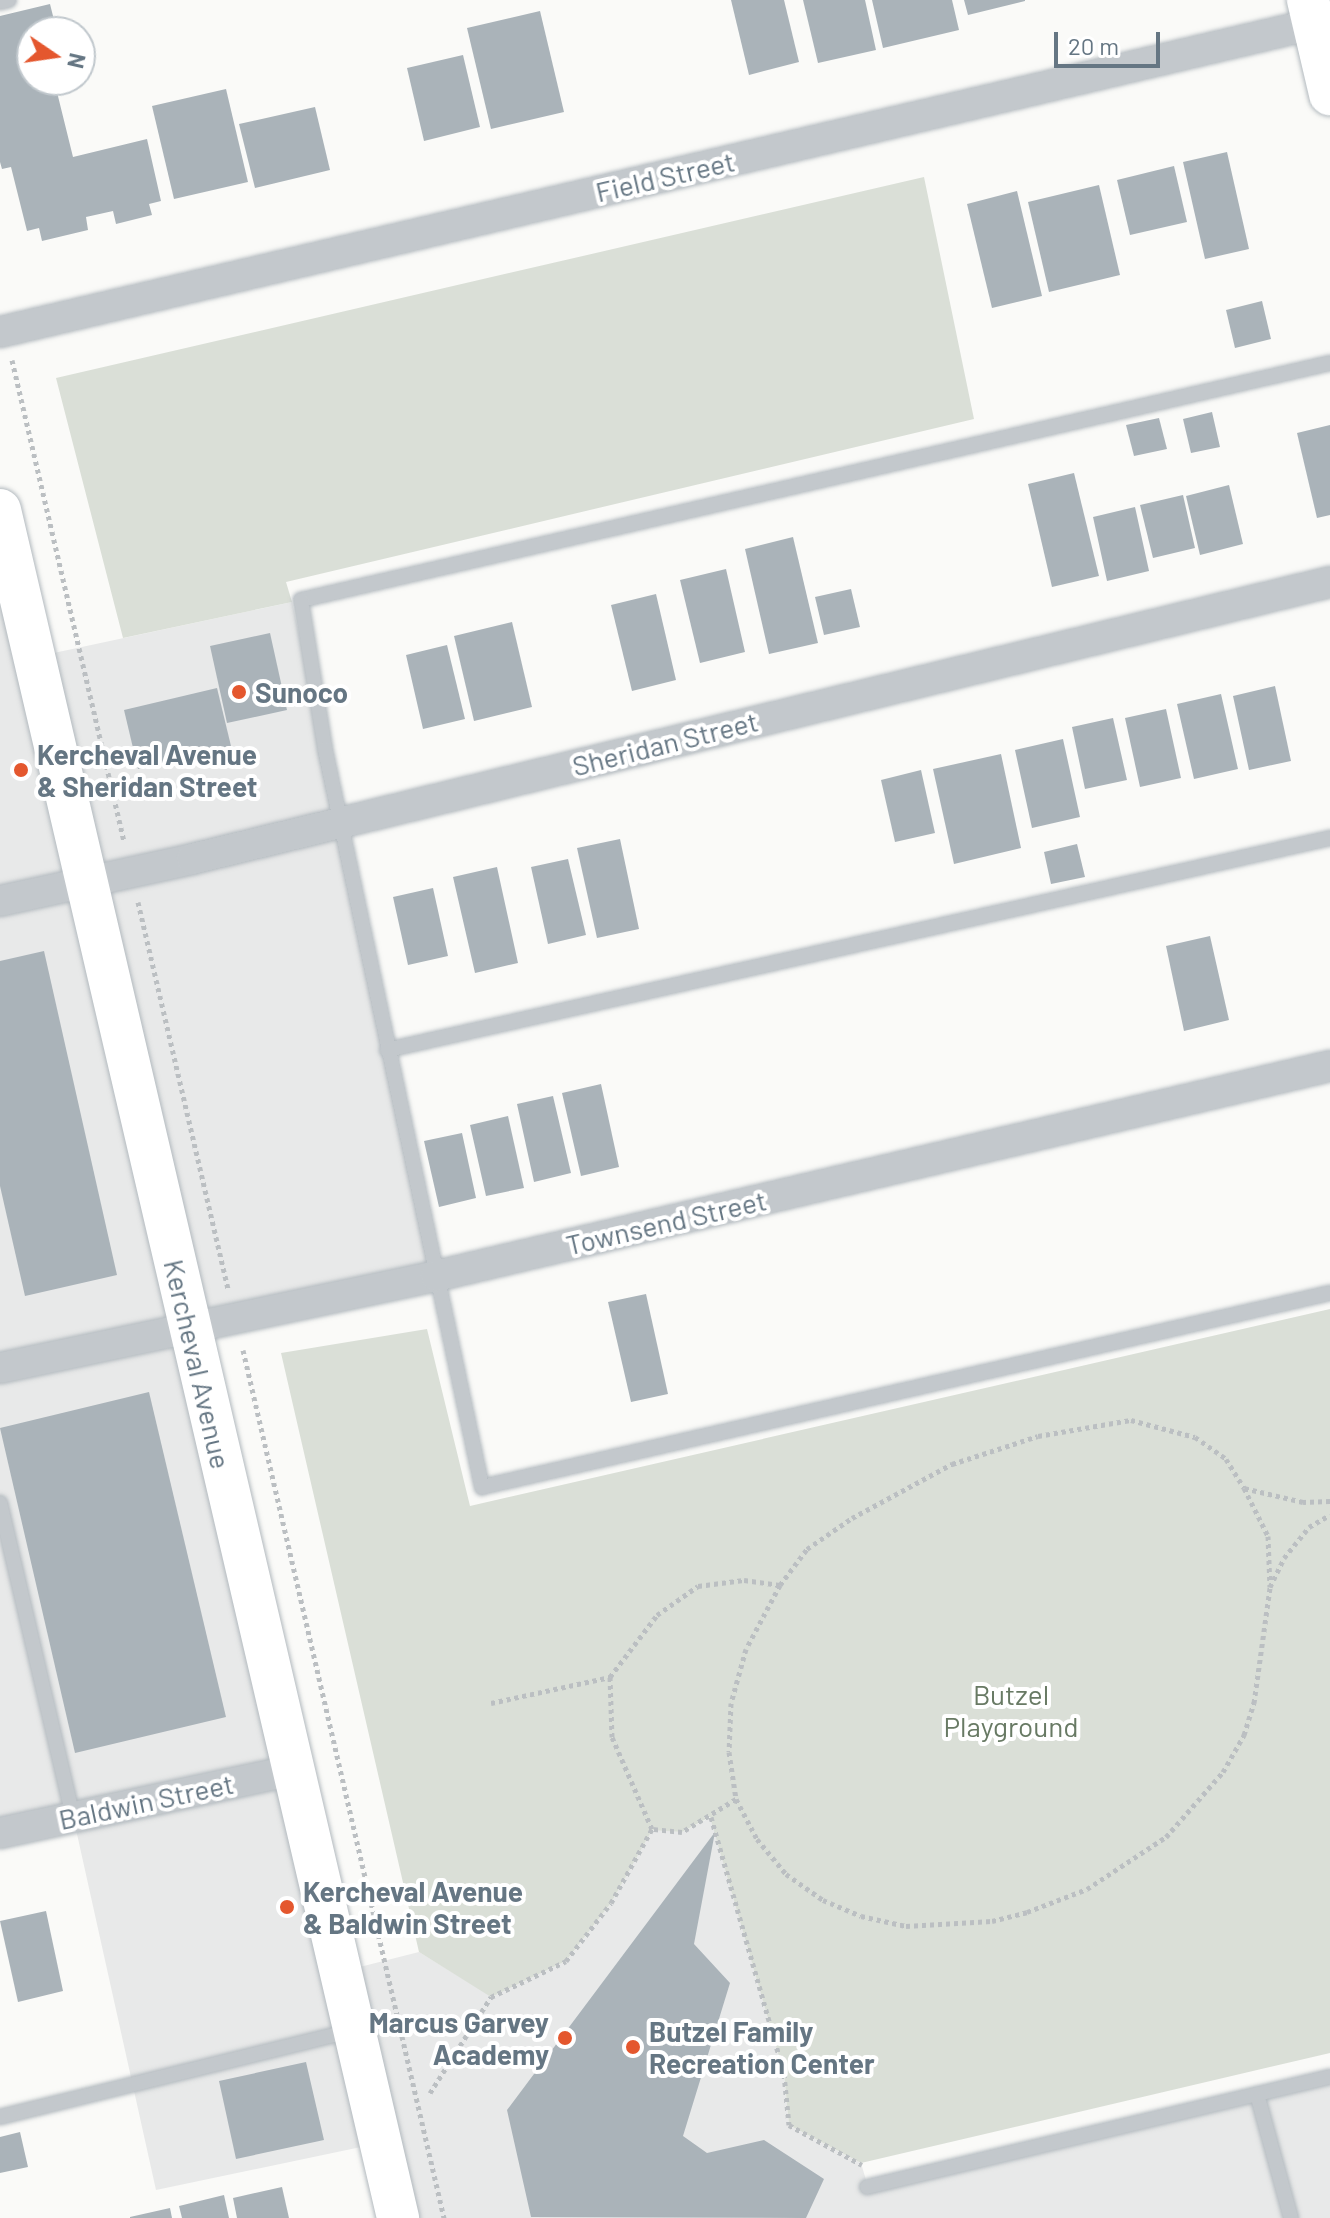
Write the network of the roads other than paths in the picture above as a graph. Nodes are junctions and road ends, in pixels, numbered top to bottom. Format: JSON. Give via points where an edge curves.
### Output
{"nodes":[{"id":1,"x":9,"y":0,"type":"edge"},
{"id":2,"x":0,"y":2,"type":"edge"},
{"id":3,"x":1317,"y":15,"type":"edge"},
{"id":4,"x":1330,"y":94,"type":"edge"},
{"id":5,"x":2,"y":331,"type":"edge"},
{"id":6,"x":1330,"y":363,"type":"edge"},
{"id":7,"x":0,"y":510,"type":"edge"},
{"id":8,"x":1330,"y":582,"type":"edge"},
{"id":9,"x":341,"y":822,"type":"junction"},
{"id":10,"x":1330,"y":838,"type":"edge"},
{"id":11,"x":87,"y":884,"type":"junction"},
{"id":12,"x":0,"y":901,"type":"edge"},
{"id":13,"x":387,"y":1050,"type":"junction"},
{"id":14,"x":1330,"y":1066,"type":"edge"},
{"id":15,"x":436,"y":1276,"type":"junction"},
{"id":16,"x":1330,"y":1293,"type":"edge"},
{"id":17,"x":190,"y":1329,"type":"junction"},
{"id":18,"x":0,"y":1368,"type":"edge"},
{"id":19,"x":0,"y":1503,"type":"edge"},
{"id":20,"x":293,"y":1770,"type":"junction"},
{"id":21,"x":73,"y":1816,"type":"junction"},
{"id":22,"x":0,"y":1833,"type":"edge"},
{"id":23,"x":354,"y":2030,"type":"junction"},
{"id":24,"x":1330,"y":2077,"type":"edge"},
{"id":25,"x":1257,"y":2094,"type":"junction"},
{"id":26,"x":0,"y":2117,"type":"edge"},
{"id":27,"x":867,"y":2187,"type":"road end"},
{"id":28,"x":398,"y":2218,"type":"edge"},
{"id":29,"x":1291,"y":2218,"type":"edge"}],
"edges":[{"from":1,"to":2,"type":"lane"},
{"from":3,"to":4,"type":"street"},
{"from":3,"to":5,"type":"street","name":"Field Street"},
{"from":6,"to":9,"type":"lane","via":[[301,600]]},
{"from":7,"to":11,"type":"street","name":"Kercheval Avenue"},
{"from":8,"to":9,"type":"street","name":"Sheridan Street"},
{"from":9,"to":11,"type":"street","name":"Sheridan Street"},
{"from":9,"to":13,"type":"lane"},
{"from":10,"to":13,"type":"lane"},
{"from":11,"to":12,"type":"street","name":"Sheridan Street"},
{"from":11,"to":17,"type":"street","name":"Kercheval Avenue"},
{"from":13,"to":15,"type":"lane"},
{"from":14,"to":15,"type":"street","name":"Townsend Street"},
{"from":15,"to":16,"type":"lane","via":[[482,1487]]},
{"from":15,"to":17,"type":"street","name":"Townsend Street"},
{"from":17,"to":18,"type":"street","name":"Townsend Street"},
{"from":17,"to":20,"type":"street","name":"Kercheval Avenue"},
{"from":19,"to":21,"type":"lane"},
{"from":20,"to":21,"type":"street","name":"Baldwin Street"},
{"from":20,"to":23,"type":"street","name":"Kercheval Avenue"},
{"from":21,"to":22,"type":"street","name":"Baldwin Street"},
{"from":23,"to":26,"type":"lane"},
{"from":23,"to":28,"type":"street","name":"Kercheval Avenue"},
{"from":24,"to":25,"type":"lane"},
{"from":25,"to":27,"type":"lane"},
{"from":25,"to":29,"type":"lane"}]}
